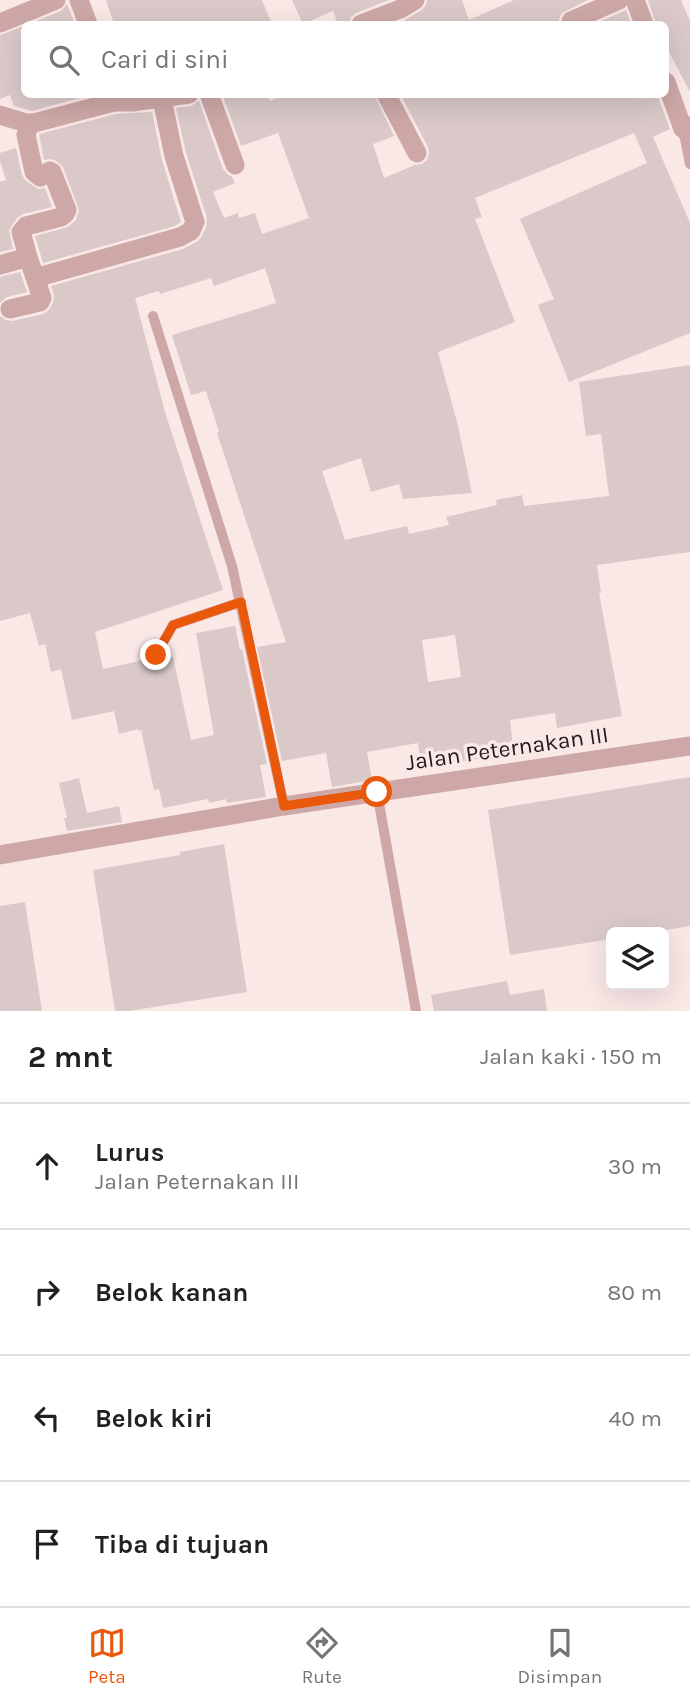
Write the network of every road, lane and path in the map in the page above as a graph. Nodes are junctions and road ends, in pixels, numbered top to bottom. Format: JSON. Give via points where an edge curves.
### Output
{"nodes":[{"id":1,"x":56,"y":0,"type":"edge"},
{"id":2,"x":79,"y":0,"type":"edge"},
{"id":3,"x":415,"y":0,"type":"edge"},
{"id":4,"x":619,"y":0,"type":"edge"},
{"id":5,"x":635,"y":0,"type":"edge"},
{"id":6,"x":87,"y":21,"type":"edge"},
{"id":7,"x":371,"y":21,"type":"edge"},
{"id":8,"x":571,"y":21,"type":"dead end"},
{"id":9,"x":643,"y":21,"type":"edge"},
{"id":10,"x":0,"y":23,"type":"edge"},
{"id":11,"x":669,"y":88,"type":"edge"},
{"id":12,"x":113,"y":98,"type":"edge"},
{"id":13,"x":167,"y":98,"type":"edge"},
{"id":14,"x":210,"y":98,"type":"edge"},
{"id":15,"x":388,"y":98,"type":"edge"},
{"id":16,"x":162,"y":99,"type":"junction"},
{"id":17,"x":0,"y":115,"type":"edge"},
{"id":18,"x":30,"y":123,"type":"junction"},
{"id":19,"x":687,"y":127,"type":"edge"},
{"id":20,"x":417,"y":153,"type":"dead end"},
{"id":21,"x":690,"y":164,"type":"edge"},
{"id":22,"x":235,"y":165,"type":"dead end"},
{"id":23,"x":27,"y":257,"type":"junction"},
{"id":24,"x":0,"y":265,"type":"edge"},
{"id":25,"x":35,"y":278,"type":"junction"},
{"id":26,"x":10,"y":309,"type":"dead end"},
{"id":27,"x":153,"y":316,"type":"dead end"},
{"id":28,"x":241,"y":602,"type":"junction"},
{"id":29,"x":150,"y":660,"type":"dead end"},
{"id":30,"x":690,"y":746,"type":"edge"},
{"id":31,"x":377,"y":792,"type":"junction"},
{"id":32,"x":284,"y":806,"type":"junction"},
{"id":33,"x":0,"y":855,"type":"edge"},
{"id":34,"x":416,"y":1011,"type":"edge"}],
"edges":[{"from":1,"to":10,"type":"street"},
{"from":2,"to":6,"type":"street"},
{"from":3,"to":7,"type":"street"},
{"from":4,"to":8,"type":"street"},
{"from":5,"to":9,"type":"street"},
{"from":11,"to":19,"type":"street"},
{"from":12,"to":16,"type":"street"},
{"from":12,"to":18,"type":"street"},
{"from":13,"to":16,"type":"street"},
{"from":14,"to":22,"type":"street"},
{"from":15,"to":20,"type":"street"},
{"from":16,"to":25,"type":"street","via":[[195,222],[191,231]]},
{"from":17,"to":18,"type":"street"},
{"from":18,"to":23,"type":"street","via":[[26,135],[34,172],[40,177],[52,172],[66,210],[61,217],[23,228]]},
{"from":19,"to":21,"type":"lane"},
{"from":23,"to":24,"type":"street"},
{"from":23,"to":25,"type":"street"},
{"from":25,"to":26,"type":"street","via":[[42,300]]},
{"from":27,"to":28,"type":"lane"},
{"from":28,"to":29,"type":"lane","via":[[173,625]]},
{"from":28,"to":32,"type":"lane"},
{"from":30,"to":31,"type":"street","name":"Jalan Peternakan III"},
{"from":31,"to":32,"type":"street","name":"Jalan Peternakan III"},
{"from":31,"to":34,"type":"lane"},
{"from":32,"to":33,"type":"street","name":"Jalan Peternakan III"}]}
